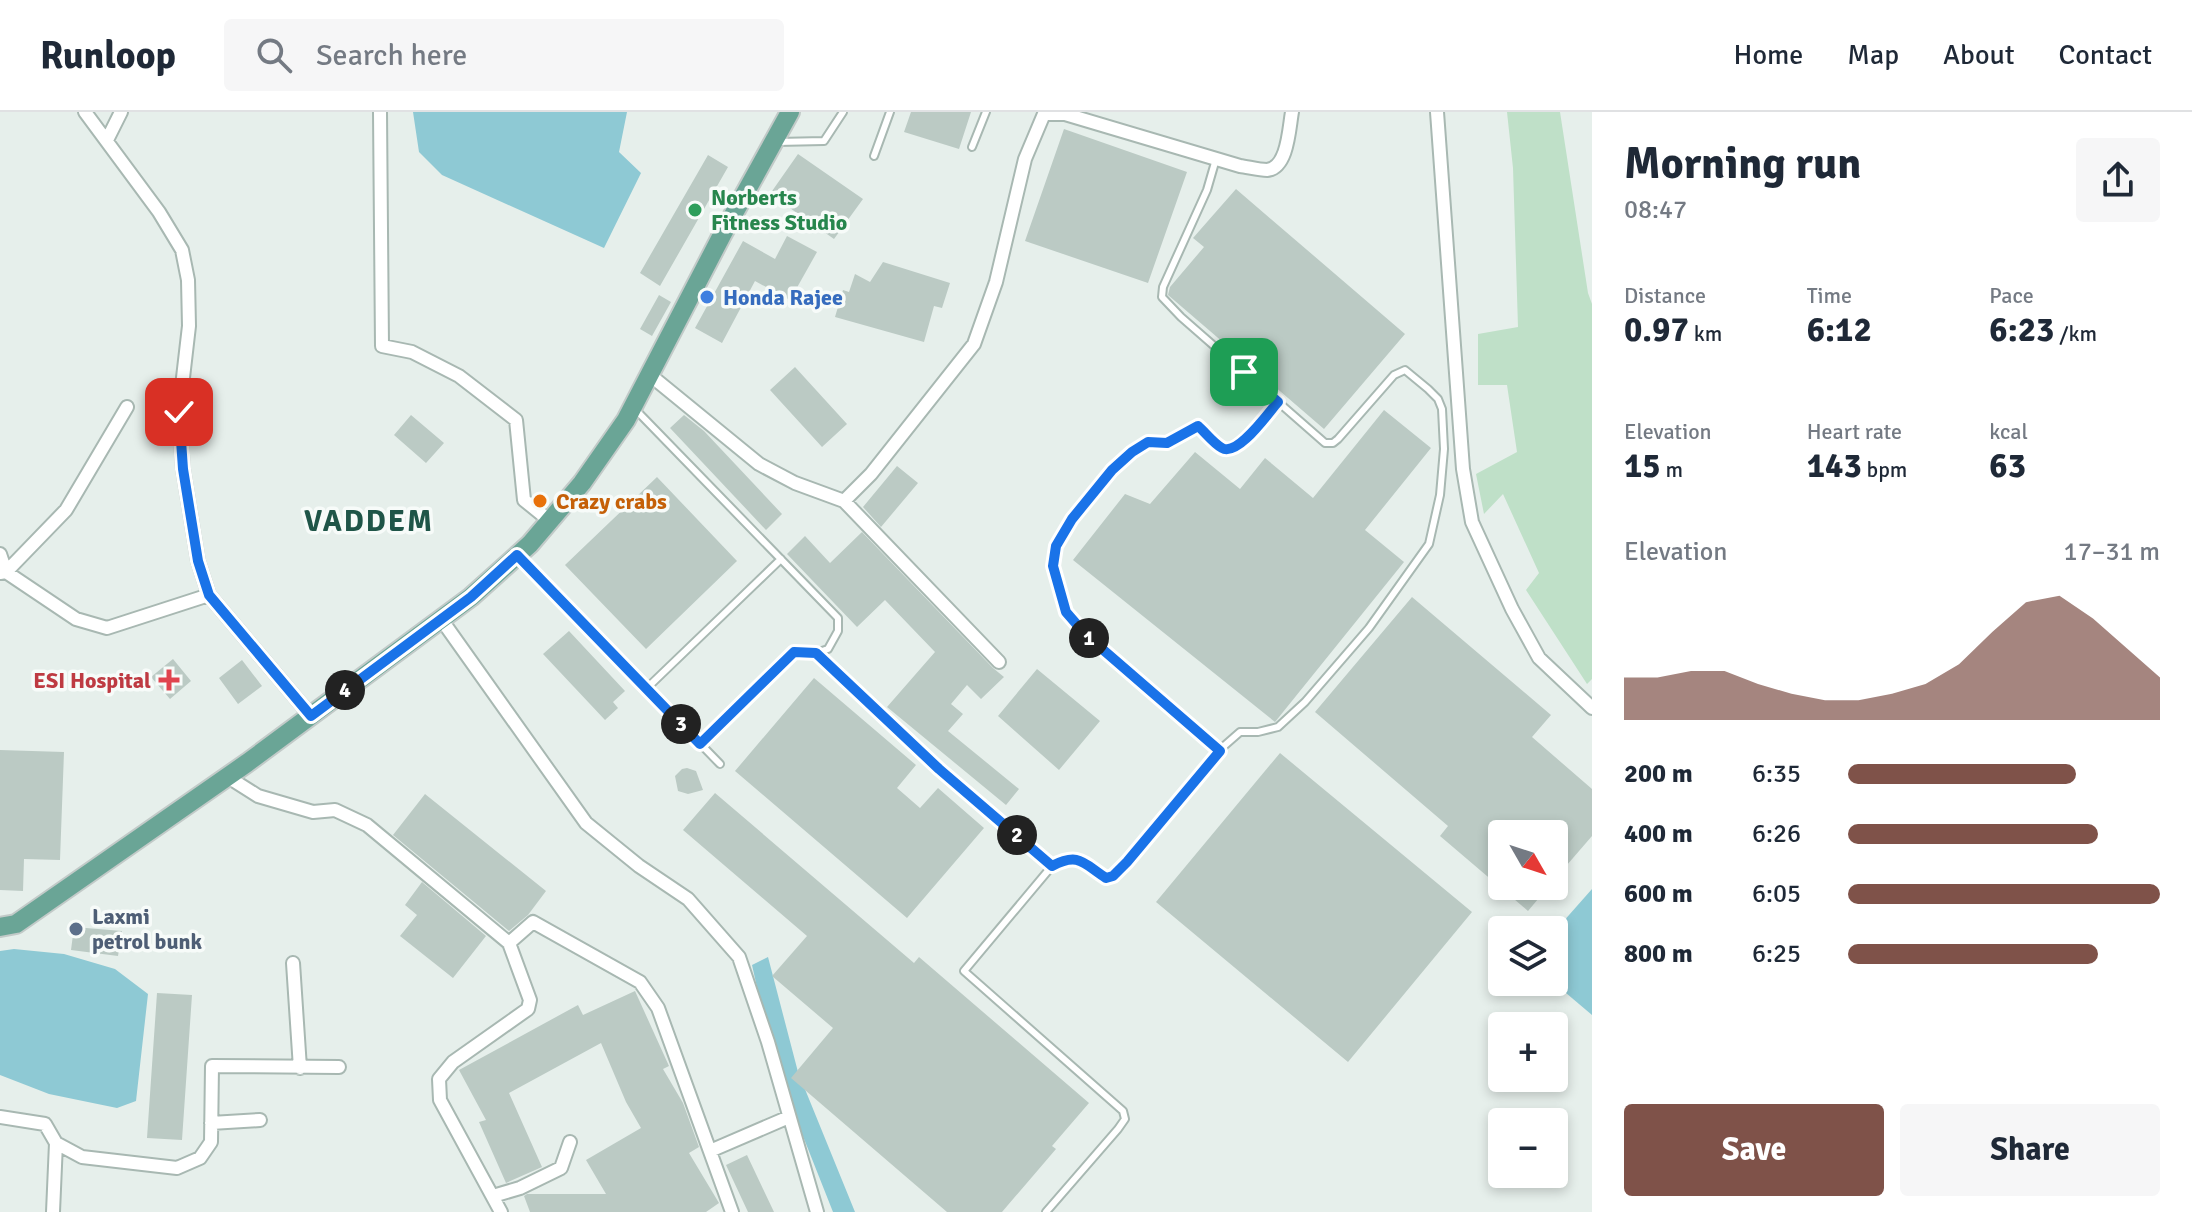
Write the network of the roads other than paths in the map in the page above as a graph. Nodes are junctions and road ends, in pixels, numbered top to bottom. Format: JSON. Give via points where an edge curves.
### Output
{"nodes":[{"id":1,"x":85,"y":112,"type":"edge"},
{"id":2,"x":121,"y":112,"type":"edge"},
{"id":3,"x":380,"y":112,"type":"edge"},
{"id":4,"x":843,"y":112,"type":"edge"},
{"id":5,"x":890,"y":112,"type":"edge"},
{"id":6,"x":986,"y":112,"type":"edge"},
{"id":7,"x":1292,"y":112,"type":"edge"},
{"id":8,"x":1437,"y":112,"type":"edge"},
{"id":9,"x":787,"y":113,"type":"edge"},
{"id":10,"x":1042,"y":113,"type":"edge"},
{"id":11,"x":107,"y":140,"type":"junction"},
{"id":12,"x":774,"y":142,"type":"junction"},
{"id":13,"x":972,"y":147,"type":"dead end"},
{"id":14,"x":874,"y":156,"type":"dead end"},
{"id":15,"x":1216,"y":158,"type":"junction"},
{"id":16,"x":650,"y":375,"type":"junction"},
{"id":17,"x":1278,"y":402,"type":"junction"},
{"id":18,"x":127,"y":407,"type":"dead end"},
{"id":19,"x":633,"y":407,"type":"junction"},
{"id":20,"x":844,"y":501,"type":"junction"},
{"id":21,"x":550,"y":521,"type":"junction"},
{"id":22,"x":0,"y":554,"type":"edge"},
{"id":23,"x":517,"y":555,"type":"junction"},
{"id":24,"x":781,"y":559,"type":"junction"},
{"id":25,"x":3,"y":573,"type":"edge"},
{"id":26,"x":209,"y":595,"type":"junction"},
{"id":27,"x":441,"y":619,"type":"junction"},
{"id":28,"x":816,"y":653,"type":"junction"},
{"id":29,"x":999,"y":662,"type":"dead end"},
{"id":30,"x":647,"y":688,"type":"junction"},
{"id":31,"x":1592,"y":708,"type":"edge"},
{"id":32,"x":311,"y":716,"type":"junction"},
{"id":33,"x":700,"y":744,"type":"junction"},
{"id":34,"x":1220,"y":751,"type":"junction"},
{"id":35,"x":720,"y":764,"type":"dead end"},
{"id":36,"x":228,"y":777,"type":"junction"},
{"id":37,"x":1052,"y":866,"type":"junction"},
{"id":38,"x":0,"y":927,"type":"edge"},
{"id":39,"x":509,"y":943,"type":"junction"},
{"id":40,"x":293,"y":963,"type":"dead end"},
{"id":41,"x":339,"y":1067,"type":"dead end"},
{"id":42,"x":300,"y":1068,"type":"junction"},
{"id":43,"x":0,"y":1117,"type":"edge"},
{"id":44,"x":789,"y":1117,"type":"junction"},
{"id":45,"x":260,"y":1120,"type":"dead end"},
{"id":46,"x":211,"y":1123,"type":"junction"},
{"id":47,"x":570,"y":1142,"type":"dead end"},
{"id":48,"x":56,"y":1143,"type":"junction"},
{"id":49,"x":710,"y":1151,"type":"junction"},
{"id":50,"x":493,"y":1196,"type":"junction"},
{"id":51,"x":53,"y":1212,"type":"edge"},
{"id":52,"x":501,"y":1212,"type":"edge"},
{"id":53,"x":732,"y":1212,"type":"edge"},
{"id":54,"x":817,"y":1212,"type":"edge"},
{"id":55,"x":1046,"y":1212,"type":"edge"}],
"edges":[{"from":1,"to":11,"type":"street"},
{"from":2,"to":11,"type":"street"},
{"from":3,"to":21,"type":"street","via":[[382,346],[412,352],[459,376],[516,420],[524,500]]},
{"from":4,"to":12,"type":"lane","via":[[824,141]]},
{"from":5,"to":14,"type":"lane"},
{"from":6,"to":13,"type":"lane"},
{"from":7,"to":15,"type":"street","via":[[1278,165],[1269,170]]},
{"from":8,"to":31,"type":"street","via":[[1463,469],[1472,522],[1539,658]]},
{"from":9,"to":12,"type":"main road"},
{"from":10,"to":15,"type":"street","via":[[1065,114]]},
{"from":10,"to":20,"type":"street","via":[[974,344]]},
{"from":11,"to":26,"type":"street","via":[[182,250],[189,326],[179,412],[183,469]]},
{"from":12,"to":16,"type":"main road"},
{"from":15,"to":17,"type":"lane","via":[[1162,297]]},
{"from":16,"to":19,"type":"main road"},
{"from":16,"to":20,"type":"street","via":[[759,464]]},
{"from":17,"to":34,"type":"lane","via":[[1230,450],[1198,426],[1167,443],[1148,442],[1132,452],[1072,519],[1054,556],[1066,612],[1113,661]]},
{"from":17,"to":34,"type":"lane","via":[[1325,443],[1333,443],[1394,375],[1405,370],[1442,409],[1440,495],[1429,544],[1369,628],[1278,727],[1240,732]]},
{"from":18,"to":25,"type":"street","via":[[66,510]]},
{"from":19,"to":21,"type":"main road"},
{"from":19,"to":24,"type":"lane"},
{"from":20,"to":29,"type":"street"},
{"from":21,"to":23,"type":"main road"},
{"from":22,"to":25,"type":"street"},
{"from":23,"to":27,"type":"main road"},
{"from":23,"to":30,"type":"lane"},
{"from":24,"to":28,"type":"lane","via":[[838,618],[828,649]]},
{"from":24,"to":30,"type":"lane"},
{"from":25,"to":26,"type":"street","via":[[76,619],[107,628]]},
{"from":26,"to":32,"type":"street"},
{"from":27,"to":32,"type":"main road"},
{"from":27,"to":44,"type":"street","via":[[586,823],[688,899],[739,957]]},
{"from":28,"to":33,"type":"lane","via":[[794,652]]},
{"from":28,"to":37,"type":"lane"},
{"from":30,"to":33,"type":"lane"},
{"from":32,"to":36,"type":"main road"},
{"from":33,"to":35,"type":"lane"},
{"from":34,"to":37,"type":"lane","via":[[1113,876],[1106,878],[1077,858]]},
{"from":36,"to":38,"type":"main road","via":[[16,924]]},
{"from":36,"to":39,"type":"street","via":[[258,796],[313,812],[335,810],[367,825]]},
{"from":37,"to":55,"type":"lane","via":[[964,971],[1123,1111],[1125,1119],[1118,1129]]},
{"from":39,"to":49,"type":"street","via":[[533,922],[640,982],[658,1008]]},
{"from":39,"to":50,"type":"street","via":[[530,1000],[528,1009],[453,1062],[439,1079],[440,1100]]},
{"from":40,"to":42,"type":"street"},
{"from":41,"to":42,"type":"street"},
{"from":42,"to":46,"type":"street","via":[[212,1066]]},
{"from":43,"to":48,"type":"street","via":[[45,1124]]},
{"from":44,"to":49,"type":"street"},
{"from":44,"to":54,"type":"street"},
{"from":45,"to":46,"type":"street"},
{"from":46,"to":48,"type":"street","via":[[211,1142],[200,1158],[177,1168],[82,1157]]},
{"from":47,"to":50,"type":"street","via":[[561,1168]]},
{"from":48,"to":51,"type":"street"},
{"from":49,"to":53,"type":"street"},
{"from":50,"to":52,"type":"street"}]}
